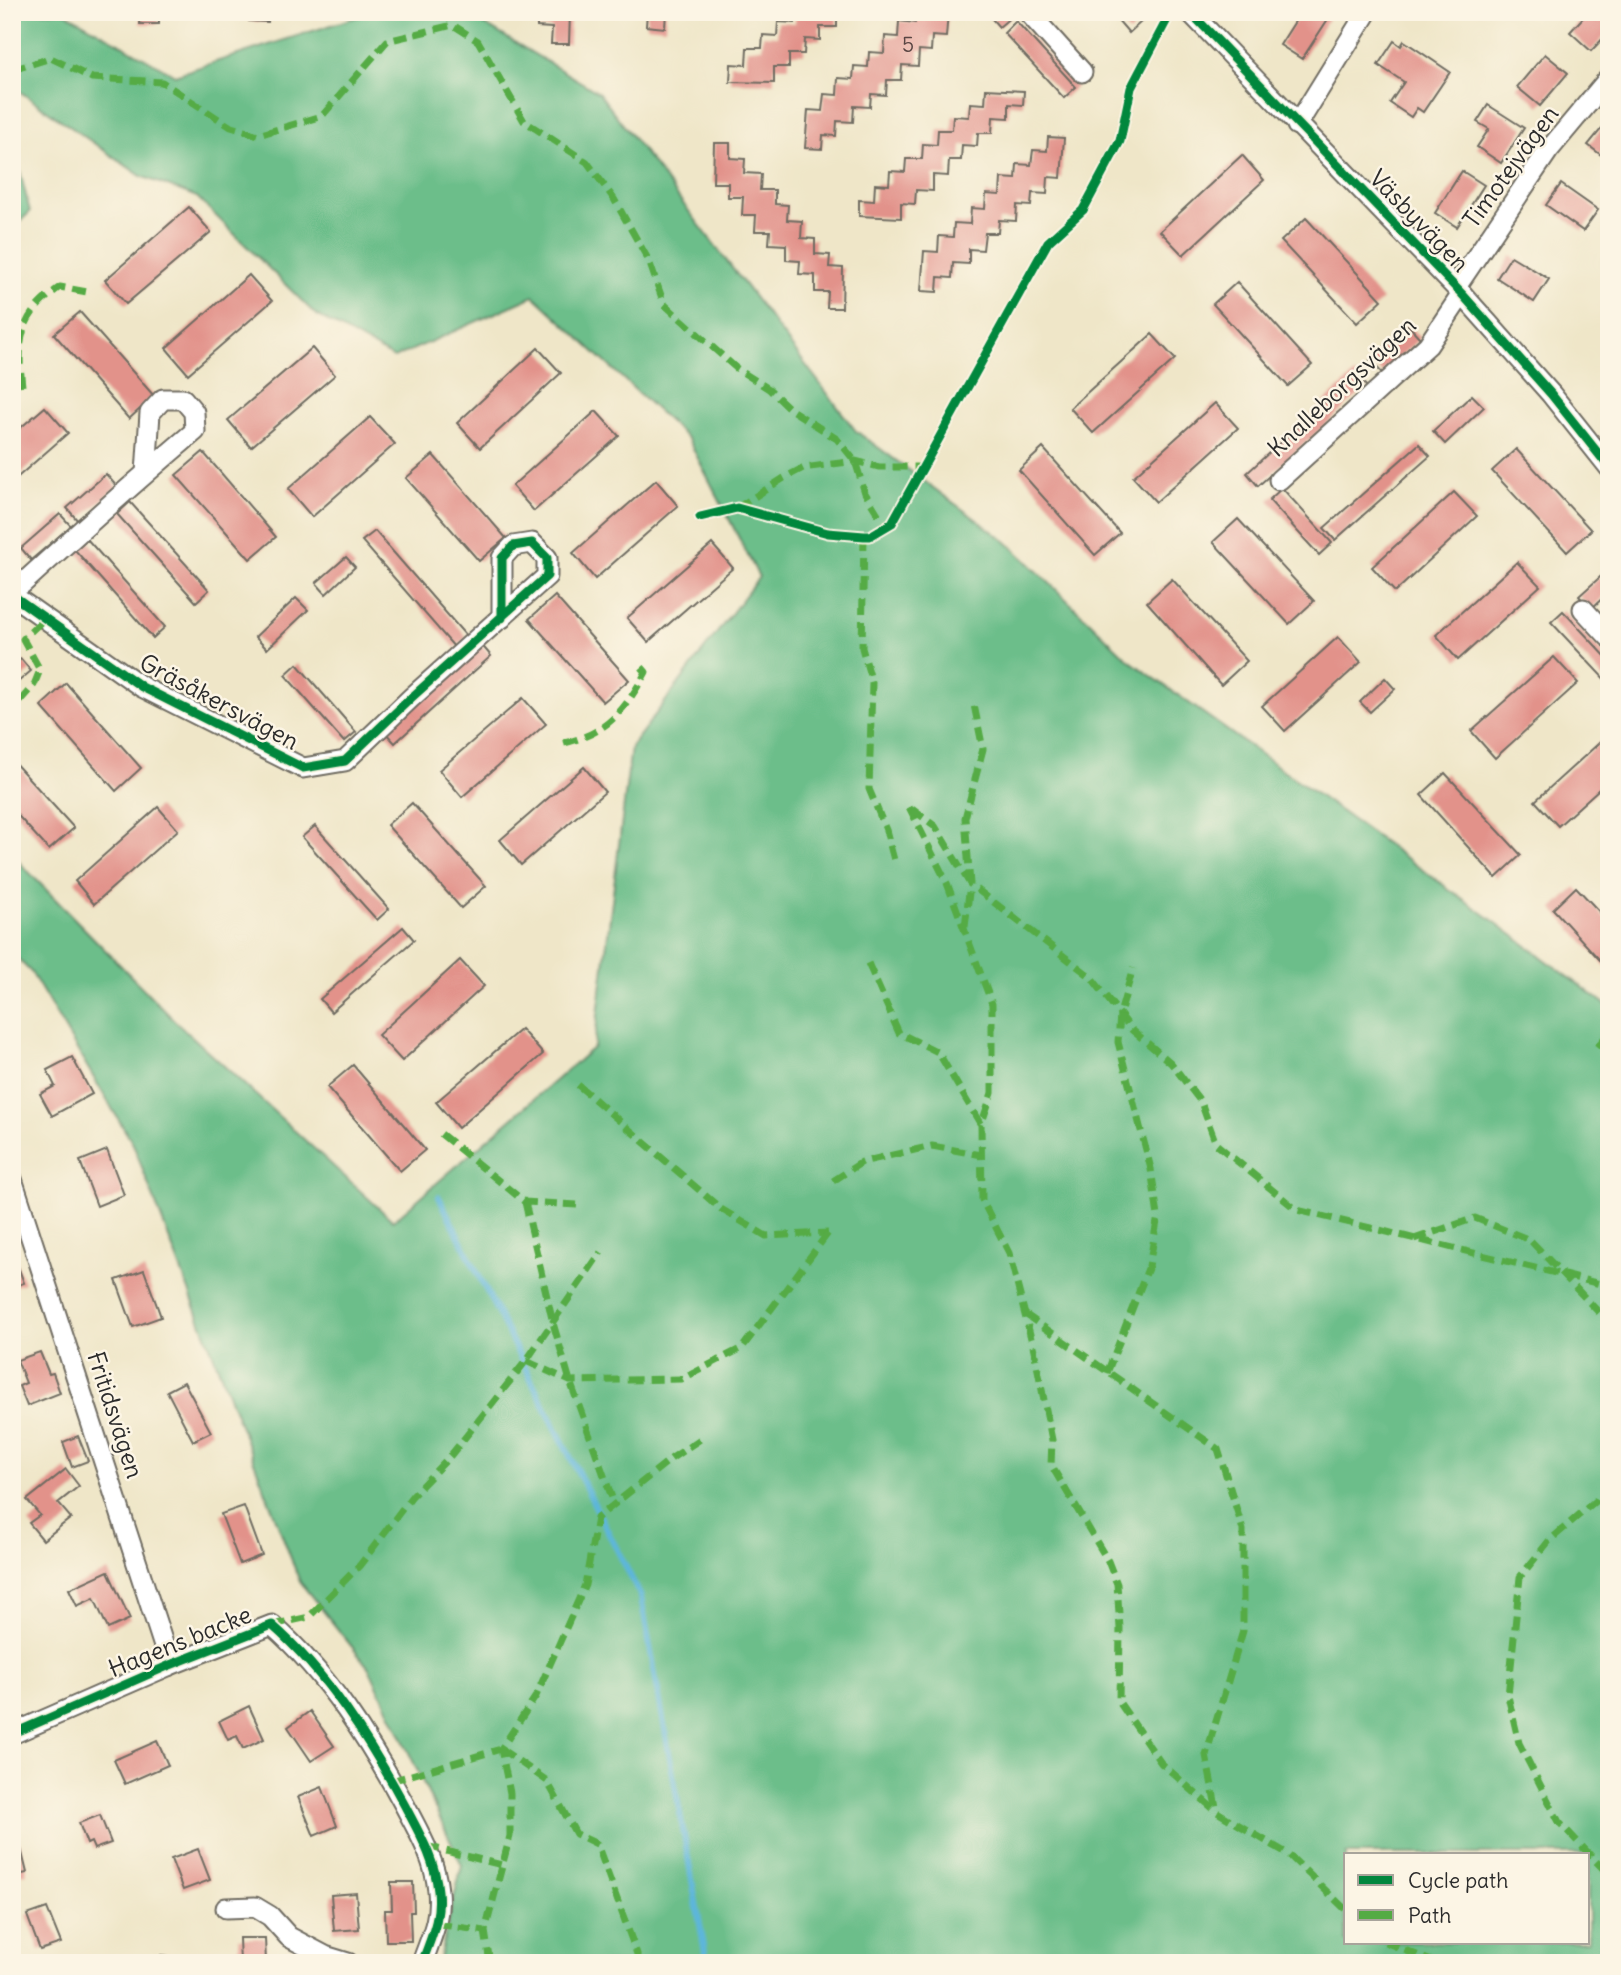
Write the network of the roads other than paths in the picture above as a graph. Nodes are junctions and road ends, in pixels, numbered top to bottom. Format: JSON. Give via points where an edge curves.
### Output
{"nodes":[{"id":1,"x":1028,"y":12,"type":"edge"},
{"id":2,"x":1190,"y":12,"type":"edge"},
{"id":3,"x":1367,"y":12,"type":"edge"},
{"id":4,"x":1082,"y":72,"type":"dead end"},
{"id":5,"x":1609,"y":78,"type":"edge"},
{"id":6,"x":1297,"y":125,"type":"junction"},
{"id":7,"x":1459,"y":290,"type":"junction"},
{"id":8,"x":1609,"y":467,"type":"edge"},
{"id":9,"x":146,"y":473,"type":"dead end"},
{"id":10,"x":1279,"y":480,"type":"dead end"},
{"id":11,"x":12,"y":586,"type":"edge"},
{"id":12,"x":12,"y":595,"type":"edge"},
{"id":13,"x":1583,"y":608,"type":"dead end"},
{"id":14,"x":502,"y":618,"type":"dead end"},
{"id":15,"x":1609,"y":637,"type":"edge"},
{"id":16,"x":12,"y":1179,"type":"edge"},
{"id":17,"x":170,"y":1665,"type":"junction"},
{"id":18,"x":12,"y":1734,"type":"edge"},
{"id":19,"x":226,"y":1908,"type":"dead end"},
{"id":20,"x":348,"y":1963,"type":"edge"},
{"id":21,"x":422,"y":1963,"type":"edge"}],
"edges":[{"from":1,"to":4,"type":"street"},
{"from":2,"to":6,"type":"street","name":"Väsbyvägen"},
{"from":3,"to":6,"type":"street"},
{"from":5,"to":7,"type":"street","name":"Timotejvägen","via":[[1548,151]]},
{"from":6,"to":7,"type":"street","name":"Väsbyvägen"},
{"from":7,"to":8,"type":"street","name":"Väsbyvägen"},
{"from":7,"to":10,"type":"street","name":"Knalleborgsvägen","via":[[1428,345]]},
{"from":9,"to":11,"type":"street","via":[[22,584]]},
{"from":12,"to":14,"type":"street","name":"Gräsåkersvägen","via":[[142,687],[303,768],[345,761]]},
{"from":13,"to":15,"type":"street"},
{"from":16,"to":17,"type":"street","name":"Fritidsvägen"},
{"from":17,"to":18,"type":"street","name":"Hagens backe"},
{"from":17,"to":21,"type":"street","name":"Hagens backe","via":[[272,1625],[302,1653],[391,1780],[426,1846],[439,1906]]},
{"from":19,"to":20,"type":"street","via":[[255,1906],[289,1937]]}]}
